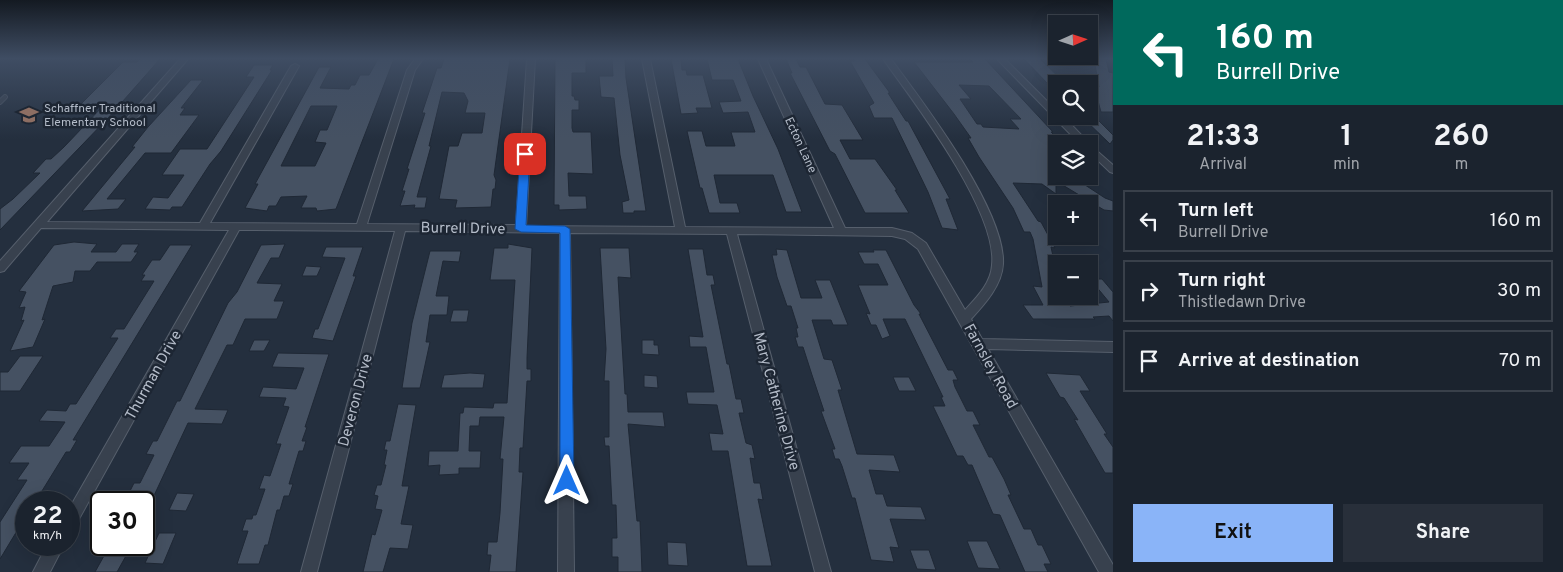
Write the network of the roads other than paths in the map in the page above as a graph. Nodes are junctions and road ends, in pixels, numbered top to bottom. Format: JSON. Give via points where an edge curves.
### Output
{"nodes":[{"id":1,"x":161,"y":86,"type":"edge"},
{"id":2,"x":284,"y":86,"type":"edge"},
{"id":3,"x":407,"y":86,"type":"edge"},
{"id":4,"x":529,"y":86,"type":"edge"},
{"id":5,"x":651,"y":86,"type":"edge"},
{"id":6,"x":774,"y":86,"type":"edge"},
{"id":7,"x":907,"y":86,"type":"edge"},
{"id":8,"x":1028,"y":86,"type":"edge"},
{"id":9,"x":5,"y":97,"type":"dead end"},
{"id":10,"x":0,"y":102,"type":"edge"},
{"id":11,"x":1048,"y":106,"type":"edge"},
{"id":12,"x":1067,"y":125,"type":"edge"},
{"id":13,"x":1076,"y":135,"type":"edge"},
{"id":14,"x":1098,"y":156,"type":"edge"},
{"id":15,"x":1113,"y":170,"type":"edge"},
{"id":16,"x":38,"y":225,"type":"junction"},
{"id":17,"x":203,"y":226,"type":"junction"},
{"id":18,"x":236,"y":226,"type":"junction"},
{"id":19,"x":362,"y":227,"type":"junction"},
{"id":20,"x":401,"y":228,"type":"junction"},
{"id":21,"x":521,"y":229,"type":"junction"},
{"id":22,"x":565,"y":229,"type":"junction"},
{"id":23,"x":681,"y":230,"type":"junction"},
{"id":24,"x":730,"y":230,"type":"junction"},
{"id":25,"x":841,"y":231,"type":"junction"},
{"id":26,"x":0,"y":268,"type":"edge"},
{"id":27,"x":964,"y":318,"type":"junction"},
{"id":28,"x":979,"y":344,"type":"junction"},
{"id":29,"x":1113,"y":347,"type":"edge"},
{"id":30,"x":80,"y":503,"type":"edge"},
{"id":31,"x":50,"y":556,"type":"edge"},
{"id":32,"x":41,"y":572,"type":"edge"},
{"id":33,"x":310,"y":572,"type":"edge"},
{"id":34,"x":566,"y":572,"type":"edge"},
{"id":35,"x":823,"y":572,"type":"edge"},
{"id":36,"x":1108,"y":572,"type":"edge"}],
"edges":[{"from":1,"to":16,"type":"street"},
{"from":2,"to":17,"type":"street"},
{"from":3,"to":19,"type":"street"},
{"from":4,"to":21,"type":"street"},
{"from":5,"to":23,"type":"street"},
{"from":6,"to":25,"type":"street","name":"Ecton Lane"},
{"from":7,"to":27,"type":"street","name":"Farnsley Road","via":[[983,208],[996,236],[999,255],[995,276],[986,294]]},
{"from":8,"to":11,"type":"street"},
{"from":9,"to":10,"type":"lane"},
{"from":12,"to":13,"type":"street"},
{"from":14,"to":15,"type":"street"},
{"from":16,"to":17,"type":"street","name":"Burrell Drive"},
{"from":16,"to":26,"type":"street"},
{"from":17,"to":18,"type":"street","name":"Burrell Drive"},
{"from":18,"to":19,"type":"street","name":"Burrell Drive"},
{"from":18,"to":30,"type":"street","name":"Thurman Drive"},
{"from":19,"to":20,"type":"street","name":"Burrell Drive"},
{"from":20,"to":21,"type":"street","name":"Burrell Drive"},
{"from":20,"to":33,"type":"street","name":"Deveron Drive"},
{"from":21,"to":22,"type":"street","name":"Burrell Drive"},
{"from":22,"to":23,"type":"street","name":"Burrell Drive"},
{"from":22,"to":34,"type":"street"},
{"from":23,"to":24,"type":"street","name":"Burrell Drive"},
{"from":24,"to":25,"type":"street","name":"Burrell Drive"},
{"from":24,"to":35,"type":"street","name":"Mary Catherine Drive"},
{"from":25,"to":27,"type":"street","name":"Burrell Drive","via":[[892,232],[916,240]]},
{"from":27,"to":28,"type":"street","name":"Farnsley Road"},
{"from":28,"to":29,"type":"street"},
{"from":28,"to":36,"type":"street","name":"Farnsley Road"},
{"from":31,"to":32,"type":"street"}]}
